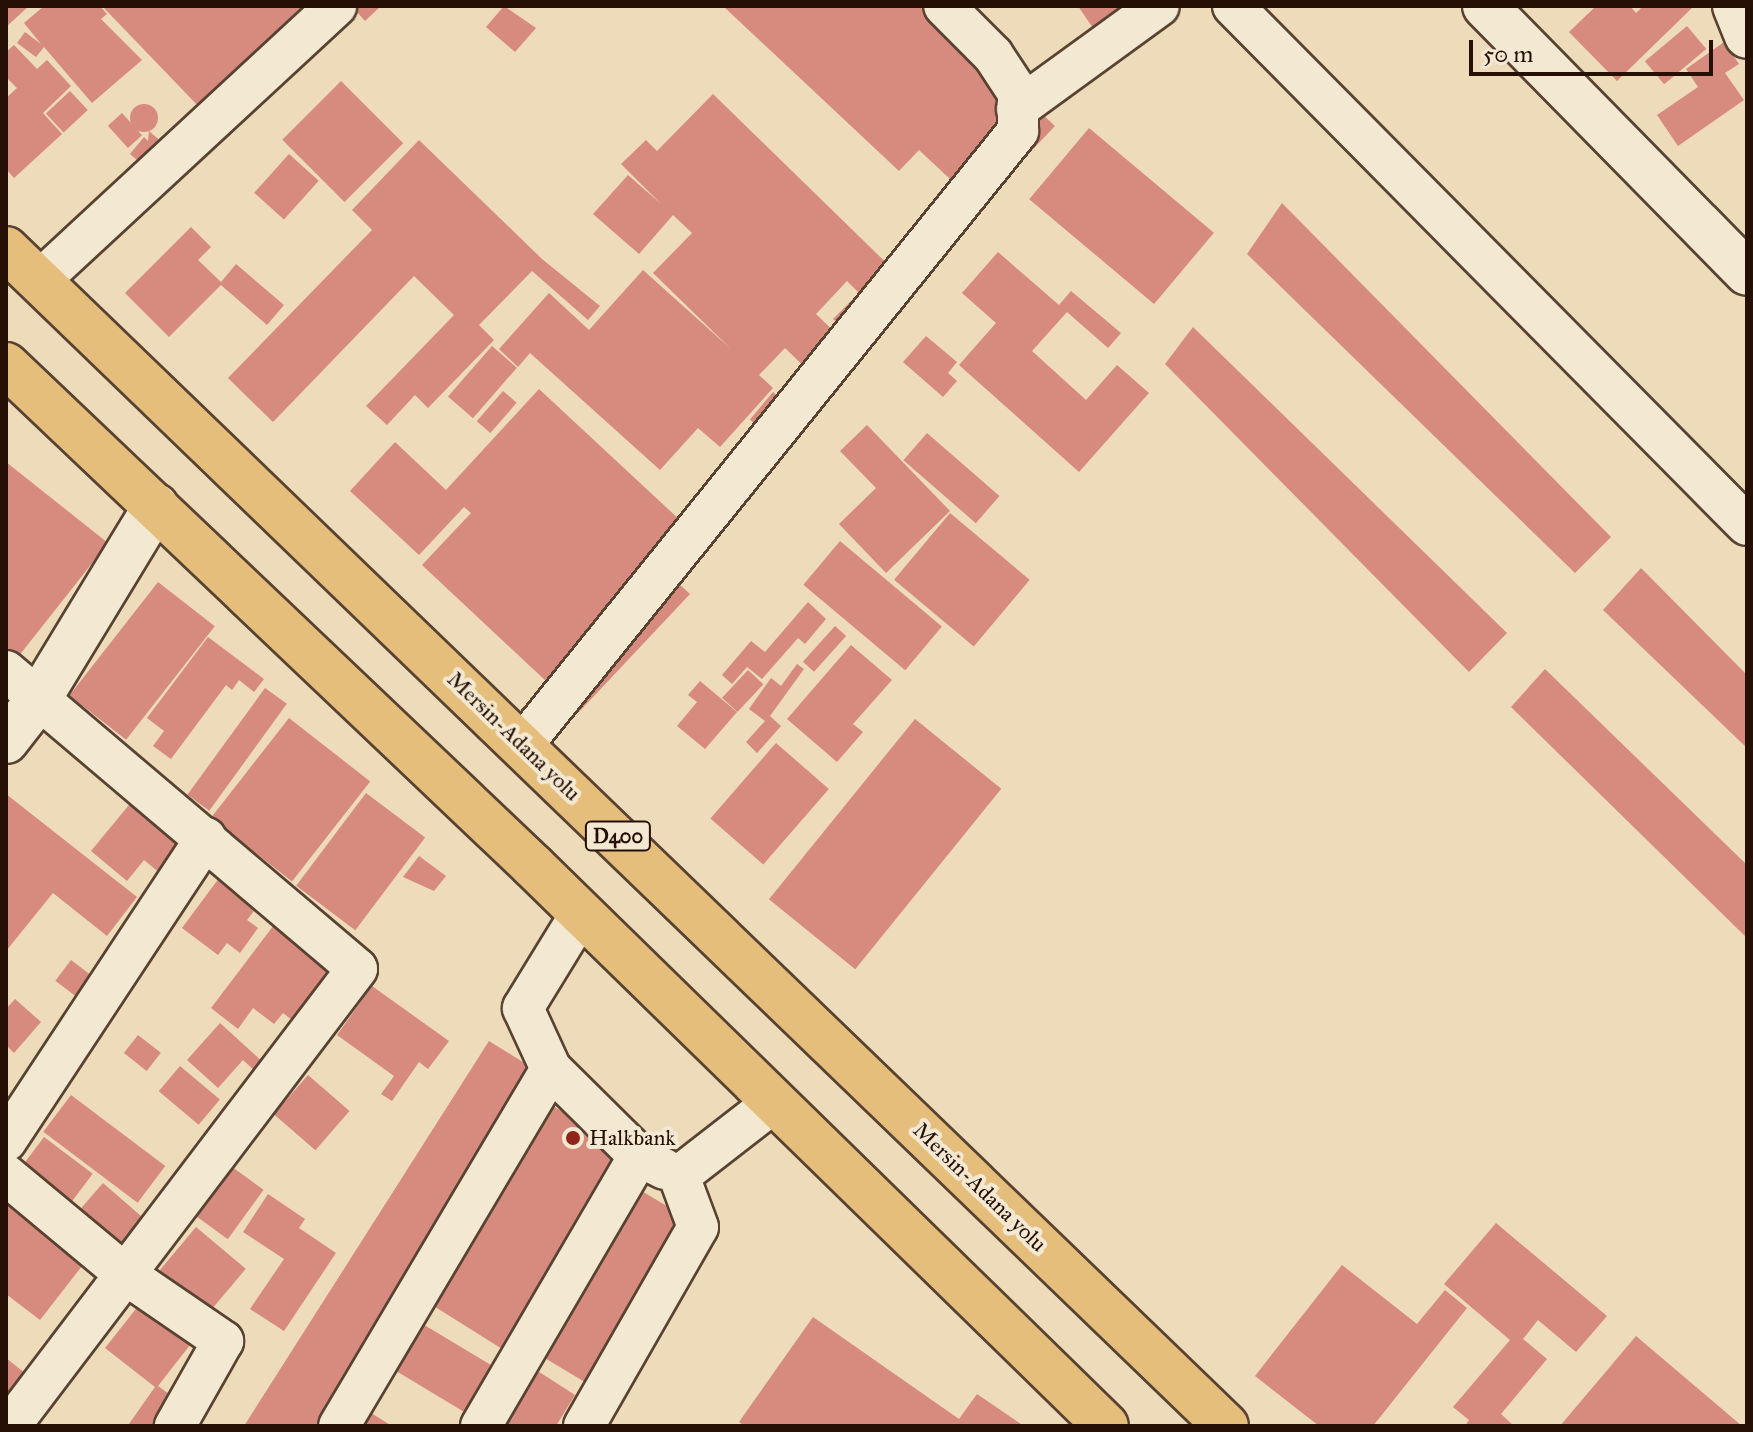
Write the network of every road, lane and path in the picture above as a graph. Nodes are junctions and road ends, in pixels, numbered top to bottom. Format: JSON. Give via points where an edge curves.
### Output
{"nodes":[{"id":1,"x":336,"y":6,"type":"edge"},
{"id":2,"x":944,"y":6,"type":"edge"},
{"id":3,"x":1159,"y":6,"type":"edge"},
{"id":4,"x":1233,"y":6,"type":"edge"},
{"id":5,"x":1485,"y":6,"type":"edge"},
{"id":6,"x":1735,"y":6,"type":"edge"},
{"id":7,"x":1747,"y":36,"type":"edge"},
{"id":8,"x":1017,"y":109,"type":"junction"},
{"id":9,"x":6,"y":249,"type":"edge"},
{"id":10,"x":1747,"y":273,"type":"edge"},
{"id":11,"x":39,"y":281,"type":"junction"},
{"id":12,"x":6,"y":365,"type":"edge"},
{"id":13,"x":156,"y":506,"type":"junction"},
{"id":14,"x":1747,"y":525,"type":"edge"},
{"id":15,"x":6,"y":671,"type":"edge"},
{"id":16,"x":38,"y":700,"type":"junction"},
{"id":17,"x":6,"y":741,"type":"edge"},
{"id":18,"x":523,"y":744,"type":"junction"},
{"id":19,"x":206,"y":838,"type":"junction"},
{"id":20,"x":580,"y":915,"type":"junction"},
{"id":21,"x":551,"y":1069,"type":"junction"},
{"id":22,"x":773,"y":1103,"type":"junction"},
{"id":23,"x":6,"y":1141,"type":"edge"},
{"id":24,"x":639,"y":1156,"type":"junction"},
{"id":25,"x":6,"y":1175,"type":"edge"},
{"id":26,"x":679,"y":1176,"type":"junction"},
{"id":27,"x":125,"y":1274,"type":"junction"},
{"id":28,"x":10,"y":1426,"type":"edge"},
{"id":29,"x":175,"y":1426,"type":"edge"},
{"id":30,"x":339,"y":1426,"type":"edge"},
{"id":31,"x":481,"y":1426,"type":"edge"},
{"id":32,"x":584,"y":1426,"type":"edge"},
{"id":33,"x":1106,"y":1426,"type":"edge"},
{"id":34,"x":1226,"y":1426,"type":"edge"}],
"edges":[{"from":1,"to":11,"type":"street"},
{"from":2,"to":8,"type":"street","via":[[993,55],[1018,93]]},
{"from":3,"to":8,"type":"street"},
{"from":4,"to":14,"type":"street"},
{"from":5,"to":10,"type":"main road"},
{"from":6,"to":7,"type":"main road"},
{"from":8,"to":18,"type":"street","via":[[1018,131]]},
{"from":9,"to":11,"type":"highway","name":"Mersin-Adana yolu","number":"D400"},
{"from":11,"to":18,"type":"highway","name":"Mersin-Adana yolu","number":"D400"},
{"from":12,"to":13,"type":"highway"},
{"from":13,"to":16,"type":"main road"},
{"from":13,"to":20,"type":"highway"},
{"from":15,"to":16,"type":"street"},
{"from":16,"to":17,"type":"main road"},
{"from":16,"to":19,"type":"street"},
{"from":18,"to":34,"type":"highway","name":"Mersin-Adana yolu","number":"D400"},
{"from":19,"to":23,"type":"street"},
{"from":19,"to":27,"type":"street","via":[[357,969]]},
{"from":20,"to":21,"type":"street","via":[[523,1008]]},
{"from":20,"to":22,"type":"highway"},
{"from":21,"to":24,"type":"street"},
{"from":21,"to":30,"type":"street"},
{"from":22,"to":26,"type":"street"},
{"from":22,"to":33,"type":"highway"},
{"from":24,"to":26,"type":"street"},
{"from":24,"to":31,"type":"street"},
{"from":25,"to":27,"type":"street"},
{"from":26,"to":32,"type":"street","via":[[698,1227]]},
{"from":27,"to":28,"type":"street"},
{"from":27,"to":29,"type":"street","via":[[223,1341]]}]}
